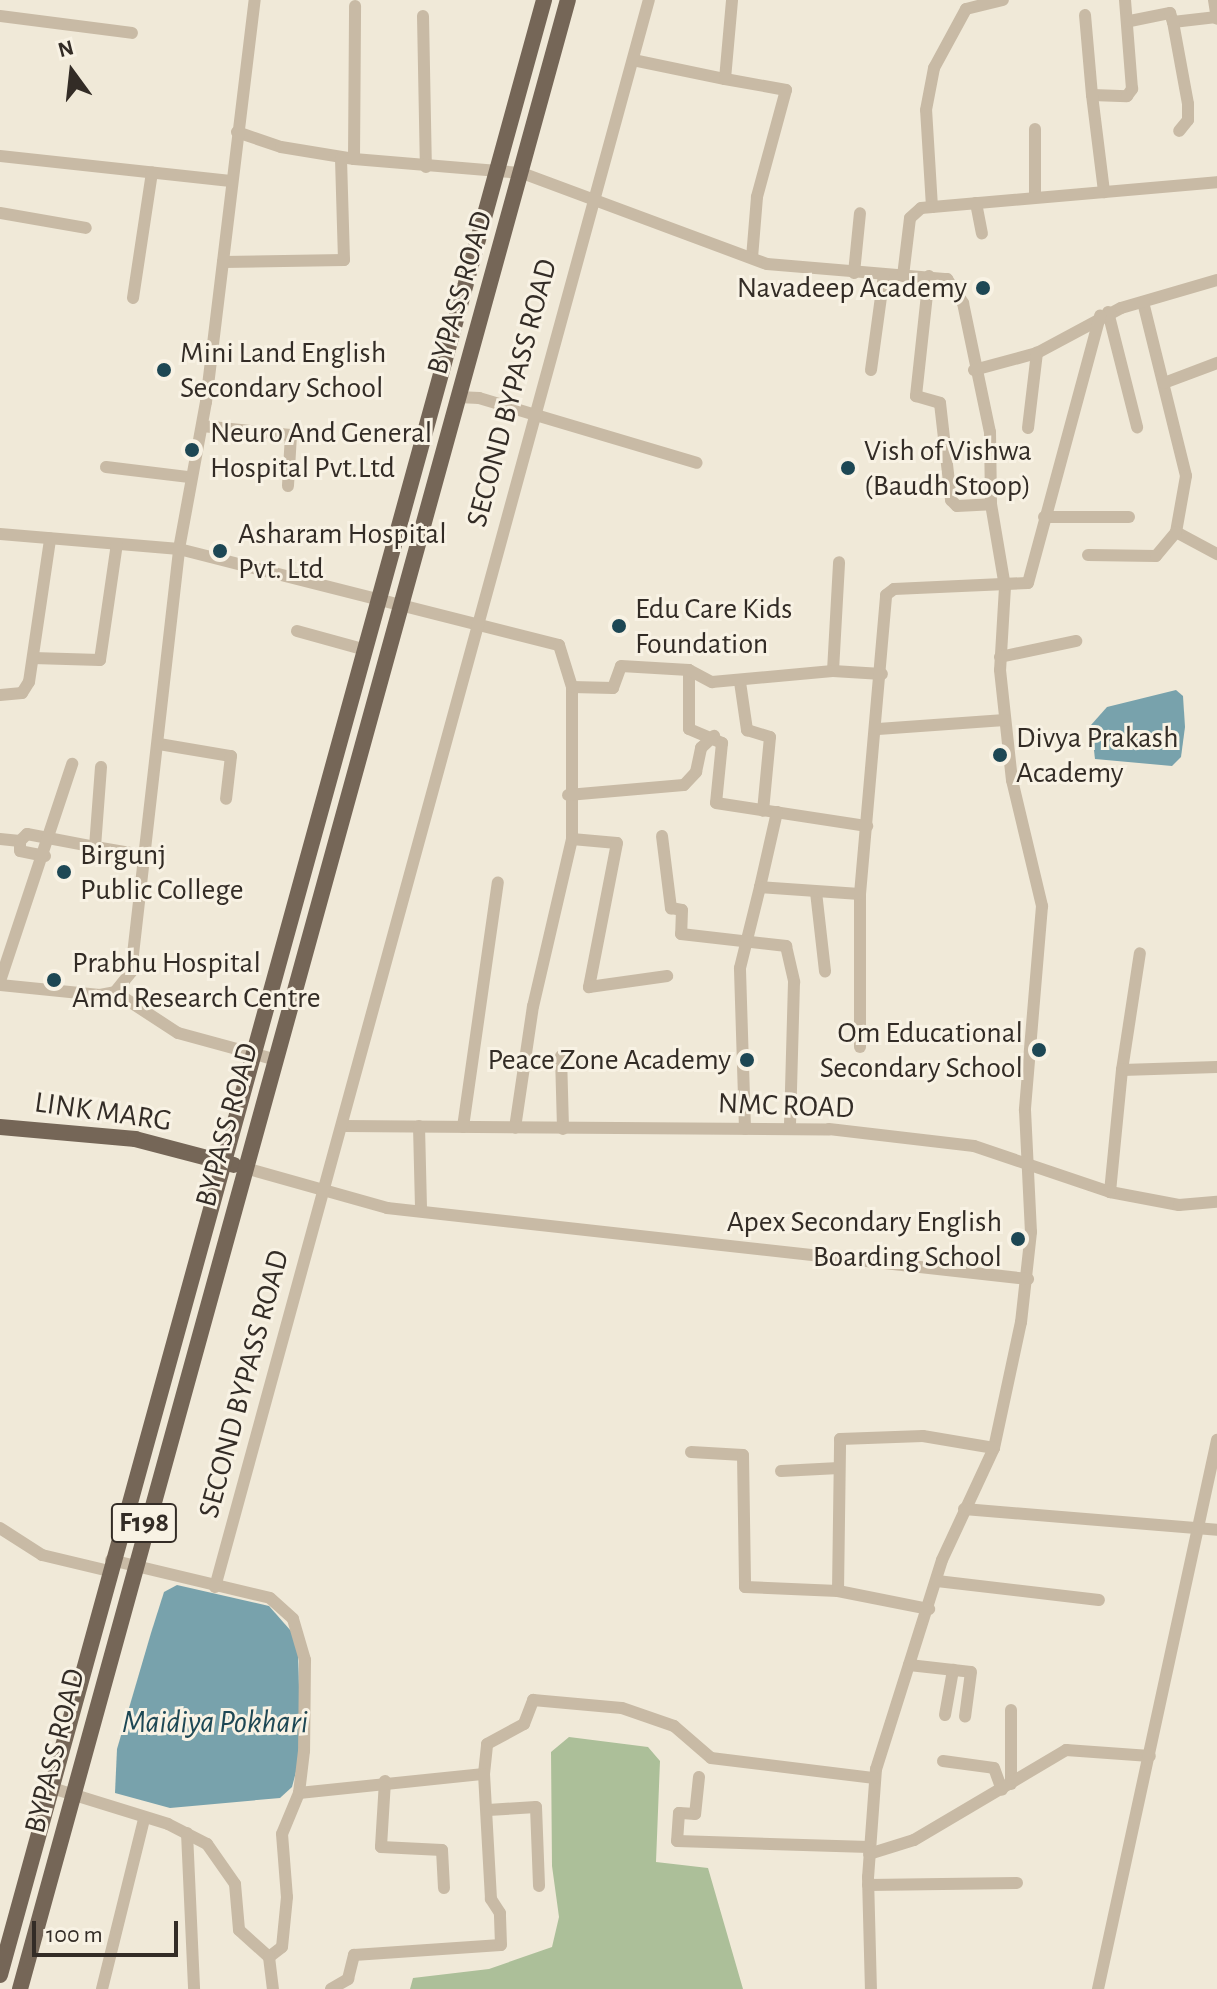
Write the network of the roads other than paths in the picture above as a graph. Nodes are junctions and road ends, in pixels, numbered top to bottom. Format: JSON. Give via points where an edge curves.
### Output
{"nodes":[{"id":1,"x":255,"y":0,"type":"edge"},
{"id":2,"x":649,"y":0,"type":"edge"},
{"id":3,"x":732,"y":0,"type":"edge"},
{"id":4,"x":1003,"y":0,"type":"edge"},
{"id":5,"x":1125,"y":0,"type":"edge"},
{"id":6,"x":1214,"y":0,"type":"edge"},
{"id":7,"x":543,"y":4,"type":"edge"},
{"id":8,"x":355,"y":6,"type":"dead end"},
{"id":9,"x":566,"y":7,"type":"edge"},
{"id":10,"x":1085,"y":15,"type":"dead end"},
{"id":11,"x":0,"y":16,"type":"edge"},
{"id":12,"x":423,"y":16,"type":"dead end"},
{"id":13,"x":1217,"y":18,"type":"edge"},
{"id":14,"x":1130,"y":21,"type":"junction"},
{"id":15,"x":1173,"y":22,"type":"junction"},
{"id":16,"x":132,"y":33,"type":"dead end"},
{"id":17,"x":633,"y":60,"type":"junction"},
{"id":18,"x":725,"y":79,"type":"junction"},
{"id":19,"x":1092,"y":95,"type":"junction"},
{"id":20,"x":1035,"y":129,"type":"dead end"},
{"id":21,"x":1179,"y":131,"type":"dead end"},
{"id":22,"x":237,"y":132,"type":"junction"},
{"id":23,"x":0,"y":156,"type":"edge"},
{"id":24,"x":348,"y":158,"type":"junction"},
{"id":25,"x":426,"y":167,"type":"junction"},
{"id":26,"x":497,"y":170,"type":"junction"},
{"id":27,"x":152,"y":172,"type":"junction"},
{"id":28,"x":522,"y":173,"type":"junction"},
{"id":29,"x":231,"y":181,"type":"junction"},
{"id":30,"x":1217,"y":182,"type":"edge"},
{"id":31,"x":1104,"y":192,"type":"junction"},
{"id":32,"x":593,"y":194,"type":"junction"},
{"id":33,"x":1035,"y":196,"type":"junction"},
{"id":34,"x":976,"y":203,"type":"junction"},
{"id":35,"x":932,"y":207,"type":"junction"},
{"id":36,"x":0,"y":213,"type":"edge"},
{"id":37,"x":860,"y":213,"type":"dead end"},
{"id":38,"x":86,"y":228,"type":"dead end"},
{"id":39,"x":982,"y":233,"type":"dead end"},
{"id":40,"x":752,"y":258,"type":"junction"},
{"id":41,"x":223,"y":262,"type":"junction"},
{"id":42,"x":854,"y":273,"type":"junction"},
{"id":43,"x":884,"y":275,"type":"junction"},
{"id":44,"x":903,"y":276,"type":"junction"},
{"id":45,"x":929,"y":276,"type":"junction"},
{"id":46,"x":1217,"y":280,"type":"edge"},
{"id":47,"x":133,"y":298,"type":"dead end"},
{"id":48,"x":1143,"y":302,"type":"junction"},
{"id":49,"x":1104,"y":314,"type":"junction"},
{"id":50,"x":1037,"y":353,"type":"junction"},
{"id":51,"x":1217,"y":363,"type":"edge"},
{"id":52,"x":871,"y":370,"type":"dead end"},
{"id":53,"x":974,"y":370,"type":"junction"},
{"id":54,"x":1164,"y":383,"type":"junction"},
{"id":55,"x":458,"y":397,"type":"junction"},
{"id":56,"x":533,"y":414,"type":"junction"},
{"id":57,"x":202,"y":426,"type":"junction"},
{"id":58,"x":1137,"y":427,"type":"dead end"},
{"id":59,"x":1028,"y":428,"type":"dead end"},
{"id":60,"x":697,"y":463,"type":"dead end"},
{"id":61,"x":106,"y":467,"type":"dead end"},
{"id":62,"x":189,"y":477,"type":"junction"},
{"id":63,"x":288,"y":486,"type":"dead end"},
{"id":64,"x":991,"y":504,"type":"junction"},
{"id":65,"x":1044,"y":517,"type":"junction"},
{"id":66,"x":1129,"y":517,"type":"dead end"},
{"id":67,"x":1176,"y":532,"type":"junction"},
{"id":68,"x":0,"y":534,"type":"edge"},
{"id":69,"x":50,"y":539,"type":"junction"},
{"id":70,"x":117,"y":544,"type":"junction"},
{"id":71,"x":179,"y":549,"type":"junction"},
{"id":72,"x":1217,"y":554,"type":"edge"},
{"id":73,"x":1088,"y":555,"type":"dead end"},
{"id":74,"x":839,"y":562,"type":"dead end"},
{"id":75,"x":1005,"y":587,"type":"junction"},
{"id":76,"x":381,"y":598,"type":"junction"},
{"id":77,"x":399,"y":604,"type":"junction"},
{"id":78,"x":477,"y":623,"type":"junction"},
{"id":79,"x":297,"y":631,"type":"dead end"},
{"id":80,"x":1076,"y":641,"type":"dead end"},
{"id":81,"x":366,"y":650,"type":"junction"},
{"id":82,"x":1000,"y":657,"type":"junction"},
{"id":83,"x":33,"y":658,"type":"junction"},
{"id":84,"x":689,"y":670,"type":"junction"},
{"id":85,"x":833,"y":671,"type":"junction"},
{"id":86,"x":882,"y":674,"type":"junction"},
{"id":87,"x":740,"y":682,"type":"junction"},
{"id":88,"x":572,"y":687,"type":"junction"},
{"id":89,"x":0,"y":695,"type":"edge"},
{"id":90,"x":1005,"y":720,"type":"junction"},
{"id":91,"x":878,"y":729,"type":"junction"},
{"id":92,"x":714,"y":736,"type":"junction"},
{"id":93,"x":159,"y":744,"type":"junction"},
{"id":94,"x":72,"y":764,"type":"dead end"},
{"id":95,"x":101,"y":767,"type":"dead end"},
{"id":96,"x":568,"y":795,"type":"junction"},
{"id":97,"x":226,"y":799,"type":"dead end"},
{"id":98,"x":770,"y":812,"type":"junction"},
{"id":99,"x":867,"y":826,"type":"junction"},
{"id":100,"x":662,"y":836,"type":"dead end"},
{"id":101,"x":0,"y":839,"type":"edge"},
{"id":102,"x":572,"y":839,"type":"junction"},
{"id":103,"x":20,"y":841,"type":"junction"},
{"id":104,"x":50,"y":841,"type":"junction"},
{"id":105,"x":95,"y":847,"type":"junction"},
{"id":106,"x":45,"y":856,"type":"junction"},
{"id":107,"x":149,"y":856,"type":"junction"},
{"id":108,"x":498,"y":882,"type":"dead end"},
{"id":109,"x":760,"y":887,"type":"junction"},
{"id":110,"x":816,"y":892,"type":"junction"},
{"id":111,"x":860,"y":894,"type":"junction"},
{"id":112,"x":744,"y":942,"type":"junction"},
{"id":113,"x":1140,"y":953,"type":"dead end"},
{"id":114,"x":825,"y":971,"type":"dead end"},
{"id":115,"x":667,"y":976,"type":"dead end"},
{"id":116,"x":0,"y":983,"type":"edge"},
{"id":117,"x":115,"y":992,"type":"junction"},
{"id":118,"x":860,"y":1047,"type":"dead end"},
{"id":119,"x":254,"y":1054,"type":"junction"},
{"id":120,"x":561,"y":1056,"type":"dead end"},
{"id":121,"x":273,"y":1059,"type":"junction"},
{"id":122,"x":1217,"y":1067,"type":"edge"},
{"id":123,"x":1122,"y":1070,"type":"junction"},
{"id":124,"x":344,"y":1126,"type":"junction"},
{"id":125,"x":419,"y":1126,"type":"junction"},
{"id":126,"x":0,"y":1127,"type":"edge"},
{"id":127,"x":463,"y":1127,"type":"junction"},
{"id":128,"x":515,"y":1128,"type":"junction"},
{"id":129,"x":563,"y":1129,"type":"junction"},
{"id":130,"x":745,"y":1129,"type":"junction"},
{"id":131,"x":790,"y":1129,"type":"junction"},
{"id":132,"x":224,"y":1163,"type":"junction"},
{"id":133,"x":1029,"y":1166,"type":"junction"},
{"id":134,"x":245,"y":1168,"type":"junction"},
{"id":135,"x":1110,"y":1192,"type":"junction"},
{"id":136,"x":323,"y":1194,"type":"junction"},
{"id":137,"x":1217,"y":1202,"type":"edge"},
{"id":138,"x":421,"y":1210,"type":"junction"},
{"id":139,"x":1028,"y":1279,"type":"junction"},
{"id":140,"x":1217,"y":1440,"type":"edge"},
{"id":141,"x":994,"y":1448,"type":"junction"},
{"id":142,"x":691,"y":1452,"type":"dead end"},
{"id":143,"x":839,"y":1468,"type":"junction"},
{"id":144,"x":781,"y":1471,"type":"dead end"},
{"id":145,"x":964,"y":1509,"type":"junction"},
{"id":146,"x":0,"y":1528,"type":"edge"},
{"id":147,"x":1217,"y":1530,"type":"edge"},
{"id":148,"x":1198,"y":1531,"type":"junction"},
{"id":149,"x":110,"y":1566,"type":"junction"},
{"id":150,"x":132,"y":1567,"type":"junction"},
{"id":151,"x":937,"y":1581,"type":"junction"},
{"id":152,"x":215,"y":1587,"type":"junction"},
{"id":153,"x":838,"y":1591,"type":"junction"},
{"id":154,"x":1099,"y":1600,"type":"dead end"},
{"id":155,"x":929,"y":1609,"type":"junction"},
{"id":156,"x":909,"y":1665,"type":"junction"},
{"id":157,"x":953,"y":1670,"type":"junction"},
{"id":158,"x":1011,"y":1710,"type":"dead end"},
{"id":159,"x":945,"y":1715,"type":"dead end"},
{"id":160,"x":965,"y":1717,"type":"dead end"},
{"id":161,"x":991,"y":1727,"type":"dead end"},
{"id":162,"x":1007,"y":1730,"type":"junction"},
{"id":163,"x":1150,"y":1756,"type":"junction"},
{"id":164,"x":943,"y":1761,"type":"dead end"},
{"id":165,"x":484,"y":1774,"type":"junction"},
{"id":166,"x":699,"y":1777,"type":"dead end"},
{"id":167,"x":875,"y":1778,"type":"junction"},
{"id":168,"x":385,"y":1781,"type":"junction"},
{"id":169,"x":1007,"y":1787,"type":"junction"},
{"id":170,"x":52,"y":1788,"type":"junction"},
{"id":171,"x":299,"y":1793,"type":"junction"},
{"id":172,"x":74,"y":1794,"type":"junction"},
{"id":173,"x":488,"y":1810,"type":"junction"},
{"id":174,"x":144,"y":1819,"type":"junction"},
{"id":175,"x":187,"y":1833,"type":"junction"},
{"id":176,"x":869,"y":1850,"type":"junction"},
{"id":177,"x":1017,"y":1883,"type":"dead end"},
{"id":178,"x":868,"y":1885,"type":"junction"},
{"id":179,"x":539,"y":1886,"type":"dead end"},
{"id":180,"x":444,"y":1888,"type":"dead end"},
{"id":181,"x":10,"y":1939,"type":"junction"},
{"id":182,"x":32,"y":1947,"type":"junction"},
{"id":183,"x":269,"y":1957,"type":"junction"},
{"id":184,"x":0,"y":1975,"type":"edge"},
{"id":185,"x":20,"y":1989,"type":"edge"},
{"id":186,"x":102,"y":1989,"type":"edge"},
{"id":187,"x":194,"y":1989,"type":"edge"},
{"id":188,"x":273,"y":1989,"type":"edge"},
{"id":189,"x":331,"y":1989,"type":"edge"},
{"id":190,"x":871,"y":1989,"type":"edge"},
{"id":191,"x":1098,"y":1989,"type":"edge"}],
"edges":[{"from":1,"to":22,"type":"street"},
{"from":2,"to":17,"type":"street","name":"SECOND BYPASS ROAD"},
{"from":3,"to":18,"type":"street"},
{"from":4,"to":35,"type":"street","via":[[966,9],[934,68],[926,110]]},
{"from":5,"to":14,"type":"street"},
{"from":6,"to":13,"type":"street"},
{"from":7,"to":9,"type":"main road"},
{"from":7,"to":26,"type":"main road","name":"BYPASS ROAD","number":"F198"},
{"from":8,"to":24,"type":"street"},
{"from":9,"to":28,"type":"main road","name":"BYPASS ROAD","number":"F198"},
{"from":10,"to":19,"type":"street"},
{"from":11,"to":16,"type":"street"},
{"from":12,"to":25,"type":"street"},
{"from":13,"to":15,"type":"street"},
{"from":14,"to":15,"type":"street","via":[[1170,13]]},
{"from":14,"to":19,"type":"street","via":[[1132,89],[1127,96]]},
{"from":15,"to":21,"type":"street","via":[[1188,104],[1188,120]]},
{"from":17,"to":18,"type":"street"},
{"from":17,"to":32,"type":"street","name":"SECOND BYPASS ROAD"},
{"from":18,"to":40,"type":"street","via":[[786,90],[771,162],[757,197]]},
{"from":19,"to":31,"type":"street"},
{"from":20,"to":33,"type":"street"},
{"from":22,"to":24,"type":"street"},
{"from":22,"to":29,"type":"street"},
{"from":23,"to":27,"type":"street"},
{"from":24,"to":25,"type":"street"},
{"from":24,"to":41,"type":"street","via":[[344,260]]},
{"from":25,"to":26,"type":"street"},
{"from":26,"to":28,"type":"street"},
{"from":26,"to":76,"type":"main road","name":"BYPASS ROAD","number":"F198"},
{"from":27,"to":29,"type":"street"},
{"from":27,"to":47,"type":"street"},
{"from":28,"to":32,"type":"street"},
{"from":28,"to":55,"type":"main road","name":"BYPASS ROAD","number":"F198"},
{"from":29,"to":41,"type":"street"},
{"from":30,"to":31,"type":"street"},
{"from":31,"to":33,"type":"street"},
{"from":32,"to":40,"type":"street"},
{"from":32,"to":56,"type":"street","name":"SECOND BYPASS ROAD"},
{"from":33,"to":34,"type":"street"},
{"from":34,"to":35,"type":"street"},
{"from":34,"to":39,"type":"street"},
{"from":35,"to":44,"type":"street","via":[[910,218]]},
{"from":36,"to":38,"type":"street"},
{"from":37,"to":42,"type":"street"},
{"from":40,"to":42,"type":"street"},
{"from":41,"to":57,"type":"street"},
{"from":42,"to":43,"type":"street"},
{"from":43,"to":44,"type":"street"},
{"from":43,"to":52,"type":"street"},
{"from":44,"to":45,"type":"street"},
{"from":45,"to":53,"type":"street","via":[[957,287]]},
{"from":45,"to":64,"type":"street","via":[[916,396],[940,403],[951,500],[957,506]]},
{"from":46,"to":48,"type":"street"},
{"from":48,"to":49,"type":"street"},
{"from":48,"to":54,"type":"street"},
{"from":49,"to":50,"type":"street"},
{"from":49,"to":58,"type":"street"},
{"from":49,"to":65,"type":"street"},
{"from":50,"to":53,"type":"street"},
{"from":50,"to":59,"type":"street"},
{"from":51,"to":54,"type":"street"},
{"from":53,"to":64,"type":"street","via":[[990,432]]},
{"from":54,"to":67,"type":"street","via":[[1186,476]]},
{"from":55,"to":56,"type":"street"},
{"from":55,"to":77,"type":"main road","name":"BYPASS ROAD","number":"F198"},
{"from":56,"to":60,"type":"street"},
{"from":56,"to":78,"type":"street","name":"SECOND BYPASS ROAD"},
{"from":57,"to":62,"type":"street"},
{"from":57,"to":63,"type":"street","via":[[291,435]]},
{"from":61,"to":62,"type":"street"},
{"from":62,"to":71,"type":"street"},
{"from":64,"to":75,"type":"street"},
{"from":65,"to":66,"type":"street"},
{"from":65,"to":75,"type":"street","via":[[1028,583]]},
{"from":67,"to":72,"type":"street"},
{"from":67,"to":73,"type":"street","via":[[1156,556]]},
{"from":68,"to":69,"type":"street"},
{"from":69,"to":70,"type":"street"},
{"from":69,"to":83,"type":"street"},
{"from":70,"to":71,"type":"street"},
{"from":70,"to":83,"type":"street","via":[[100,660]]},
{"from":71,"to":76,"type":"street"},
{"from":71,"to":93,"type":"street"},
{"from":74,"to":85,"type":"street"},
{"from":75,"to":82,"type":"street"},
{"from":75,"to":86,"type":"street","via":[[888,592]]},
{"from":76,"to":77,"type":"street"},
{"from":76,"to":81,"type":"main road","name":"BYPASS ROAD","number":"F198"},
{"from":77,"to":78,"type":"street"},
{"from":77,"to":121,"type":"main road","name":"BYPASS ROAD","number":"F198"},
{"from":78,"to":88,"type":"street","via":[[559,645]]},
{"from":78,"to":124,"type":"street","name":"SECOND BYPASS ROAD"},
{"from":79,"to":81,"type":"street"},
{"from":80,"to":82,"type":"street"},
{"from":81,"to":119,"type":"main road","name":"BYPASS ROAD","number":"F198"},
{"from":82,"to":90,"type":"street"},
{"from":83,"to":89,"type":"street","via":[[22,693]]},
{"from":84,"to":87,"type":"street","via":[[712,682]]},
{"from":84,"to":88,"type":"street","via":[[621,666],[613,688]]},
{"from":84,"to":92,"type":"street","via":[[689,729]]},
{"from":85,"to":86,"type":"street"},
{"from":85,"to":87,"type":"street"},
{"from":86,"to":91,"type":"street"},
{"from":87,"to":98,"type":"street","via":[[747,730],[770,737]]},
{"from":88,"to":96,"type":"street"},
{"from":90,"to":91,"type":"street"},
{"from":90,"to":133,"type":"street","via":[[1042,906],[1025,1110]]},
{"from":91,"to":99,"type":"street"},
{"from":92,"to":96,"type":"street","via":[[701,748],[696,772],[684,785]]},
{"from":92,"to":98,"type":"street","via":[[722,743],[713,800]]},
{"from":93,"to":97,"type":"street","via":[[231,756]]},
{"from":93,"to":107,"type":"street"},
{"from":94,"to":104,"type":"street"},
{"from":95,"to":105,"type":"street"},
{"from":96,"to":102,"type":"street"},
{"from":98,"to":99,"type":"street"},
{"from":98,"to":109,"type":"street"},
{"from":99,"to":111,"type":"street"},
{"from":100,"to":112,"type":"street","via":[[671,908],[682,910],[681,934]]},
{"from":101,"to":103,"type":"street"},
{"from":102,"to":115,"type":"street","via":[[617,843],[589,987]]},
{"from":102,"to":128,"type":"street","via":[[533,1006]]},
{"from":103,"to":104,"type":"street","via":[[27,834]]},
{"from":103,"to":106,"type":"street","via":[[20,851]]},
{"from":104,"to":105,"type":"street"},
{"from":104,"to":106,"type":"street"},
{"from":105,"to":107,"type":"street"},
{"from":106,"to":116,"type":"street","via":[[35,869]]},
{"from":107,"to":117,"type":"street","via":[[131,972]]},
{"from":108,"to":127,"type":"street","via":[[471,1039]]},
{"from":109,"to":110,"type":"street"},
{"from":109,"to":112,"type":"street"},
{"from":110,"to":111,"type":"street"},
{"from":110,"to":114,"type":"street"},
{"from":111,"to":118,"type":"street"},
{"from":112,"to":130,"type":"street","via":[[740,1028]]},
{"from":112,"to":131,"type":"street","via":[[786,946],[794,982]]},
{"from":113,"to":123,"type":"street"},
{"from":116,"to":117,"type":"street","via":[[80,995]]},
{"from":117,"to":119,"type":"street","via":[[178,1033]]},
{"from":119,"to":121,"type":"street"},
{"from":119,"to":132,"type":"main road","name":"BYPASS ROAD","number":"F198"},
{"from":120,"to":129,"type":"street"},
{"from":121,"to":134,"type":"main road","name":"BYPASS ROAD","number":"F198"},
{"from":122,"to":123,"type":"street"},
{"from":123,"to":135,"type":"street"},
{"from":124,"to":125,"type":"street","name":"NMC ROAD"},
{"from":124,"to":136,"type":"street","name":"SECOND BYPASS ROAD"},
{"from":125,"to":127,"type":"street","name":"NMC ROAD"},
{"from":125,"to":138,"type":"street"},
{"from":126,"to":132,"type":"main road","name":"LINK MARG","via":[[135,1139]]},
{"from":127,"to":128,"type":"street","name":"NMC ROAD"},
{"from":128,"to":129,"type":"street","name":"NMC ROAD"},
{"from":129,"to":130,"type":"street","name":"NMC ROAD"},
{"from":130,"to":131,"type":"street","name":"NMC ROAD"},
{"from":131,"to":133,"type":"street","name":"NMC ROAD","via":[[974,1146]]},
{"from":132,"to":134,"type":"main road","name":"LINK MARG"},
{"from":132,"to":149,"type":"main road","name":"BYPASS ROAD","number":"F198"},
{"from":133,"to":135,"type":"street","name":"NMC ROAD"},
{"from":133,"to":139,"type":"street"},
{"from":134,"to":136,"type":"street"},
{"from":134,"to":150,"type":"main road","name":"BYPASS ROAD","number":"F198"},
{"from":135,"to":137,"type":"street","name":"NMC ROAD","via":[[1179,1205]]},
{"from":136,"to":138,"type":"street"},
{"from":136,"to":152,"type":"street","name":"SECOND BYPASS ROAD"},
{"from":138,"to":139,"type":"street"},
{"from":139,"to":141,"type":"street"},
{"from":140,"to":148,"type":"street"},
{"from":141,"to":143,"type":"street","via":[[923,1436],[840,1439]]},
{"from":141,"to":145,"type":"street"},
{"from":142,"to":153,"type":"street","via":[[743,1455],[745,1587]]},
{"from":143,"to":144,"type":"street"},
{"from":143,"to":153,"type":"street"},
{"from":145,"to":148,"type":"street"},
{"from":145,"to":151,"type":"street"},
{"from":146,"to":149,"type":"street","via":[[42,1555]]},
{"from":147,"to":148,"type":"street"},
{"from":148,"to":163,"type":"street"},
{"from":149,"to":150,"type":"street"},
{"from":149,"to":170,"type":"main road","name":"BYPASS ROAD","number":"F198"},
{"from":150,"to":152,"type":"street"},
{"from":150,"to":172,"type":"main road","name":"BYPASS ROAD","number":"F198"},
{"from":151,"to":154,"type":"street"},
{"from":151,"to":155,"type":"street"},
{"from":152,"to":171,"type":"street","via":[[270,1598],[297,1629],[306,1709]]},
{"from":153,"to":155,"type":"street"},
{"from":155,"to":156,"type":"street"},
{"from":156,"to":157,"type":"street"},
{"from":156,"to":167,"type":"street"},
{"from":157,"to":159,"type":"street"},
{"from":157,"to":160,"type":"street","via":[[971,1672]]},
{"from":158,"to":162,"type":"street"},
{"from":161,"to":162,"type":"street"},
{"from":162,"to":169,"type":"street"},
{"from":163,"to":169,"type":"street","via":[[1066,1750]]},
{"from":163,"to":191,"type":"street"},
{"from":164,"to":169,"type":"street","via":[[994,1768]]},
{"from":165,"to":167,"type":"street","via":[[487,1744],[524,1724],[533,1700],[622,1708],[674,1726],[711,1758]]},
{"from":165,"to":168,"type":"street"},
{"from":165,"to":173,"type":"street"},
{"from":166,"to":176,"type":"street","via":[[695,1814],[679,1813],[677,1841]]},
{"from":167,"to":176,"type":"street"},
{"from":168,"to":171,"type":"street"},
{"from":168,"to":180,"type":"street","via":[[381,1847],[442,1850]]},
{"from":169,"to":176,"type":"street","via":[[914,1840]]},
{"from":170,"to":172,"type":"street"},
{"from":170,"to":181,"type":"main road","name":"BYPASS ROAD","number":"F198"},
{"from":171,"to":183,"type":"street","via":[[282,1834],[287,1897],[282,1947]]},
{"from":172,"to":174,"type":"street"},
{"from":172,"to":182,"type":"main road","name":"BYPASS ROAD","number":"F198"},
{"from":173,"to":179,"type":"street","via":[[536,1807]]},
{"from":173,"to":189,"type":"street","via":[[491,1899],[500,1913],[501,1945],[354,1955],[348,1979]]},
{"from":174,"to":175,"type":"street"},
{"from":174,"to":186,"type":"street"},
{"from":175,"to":183,"type":"street","via":[[222,1859],[235,1884],[239,1930]]},
{"from":175,"to":187,"type":"street"},
{"from":176,"to":178,"type":"street"},
{"from":177,"to":178,"type":"street"},
{"from":178,"to":190,"type":"street"},
{"from":181,"to":182,"type":"main road"},
{"from":181,"to":184,"type":"main road","name":"BYPASS ROAD","number":"F198"},
{"from":182,"to":185,"type":"main road","name":"BYPASS ROAD","number":"F198"},
{"from":183,"to":188,"type":"street"}]}
